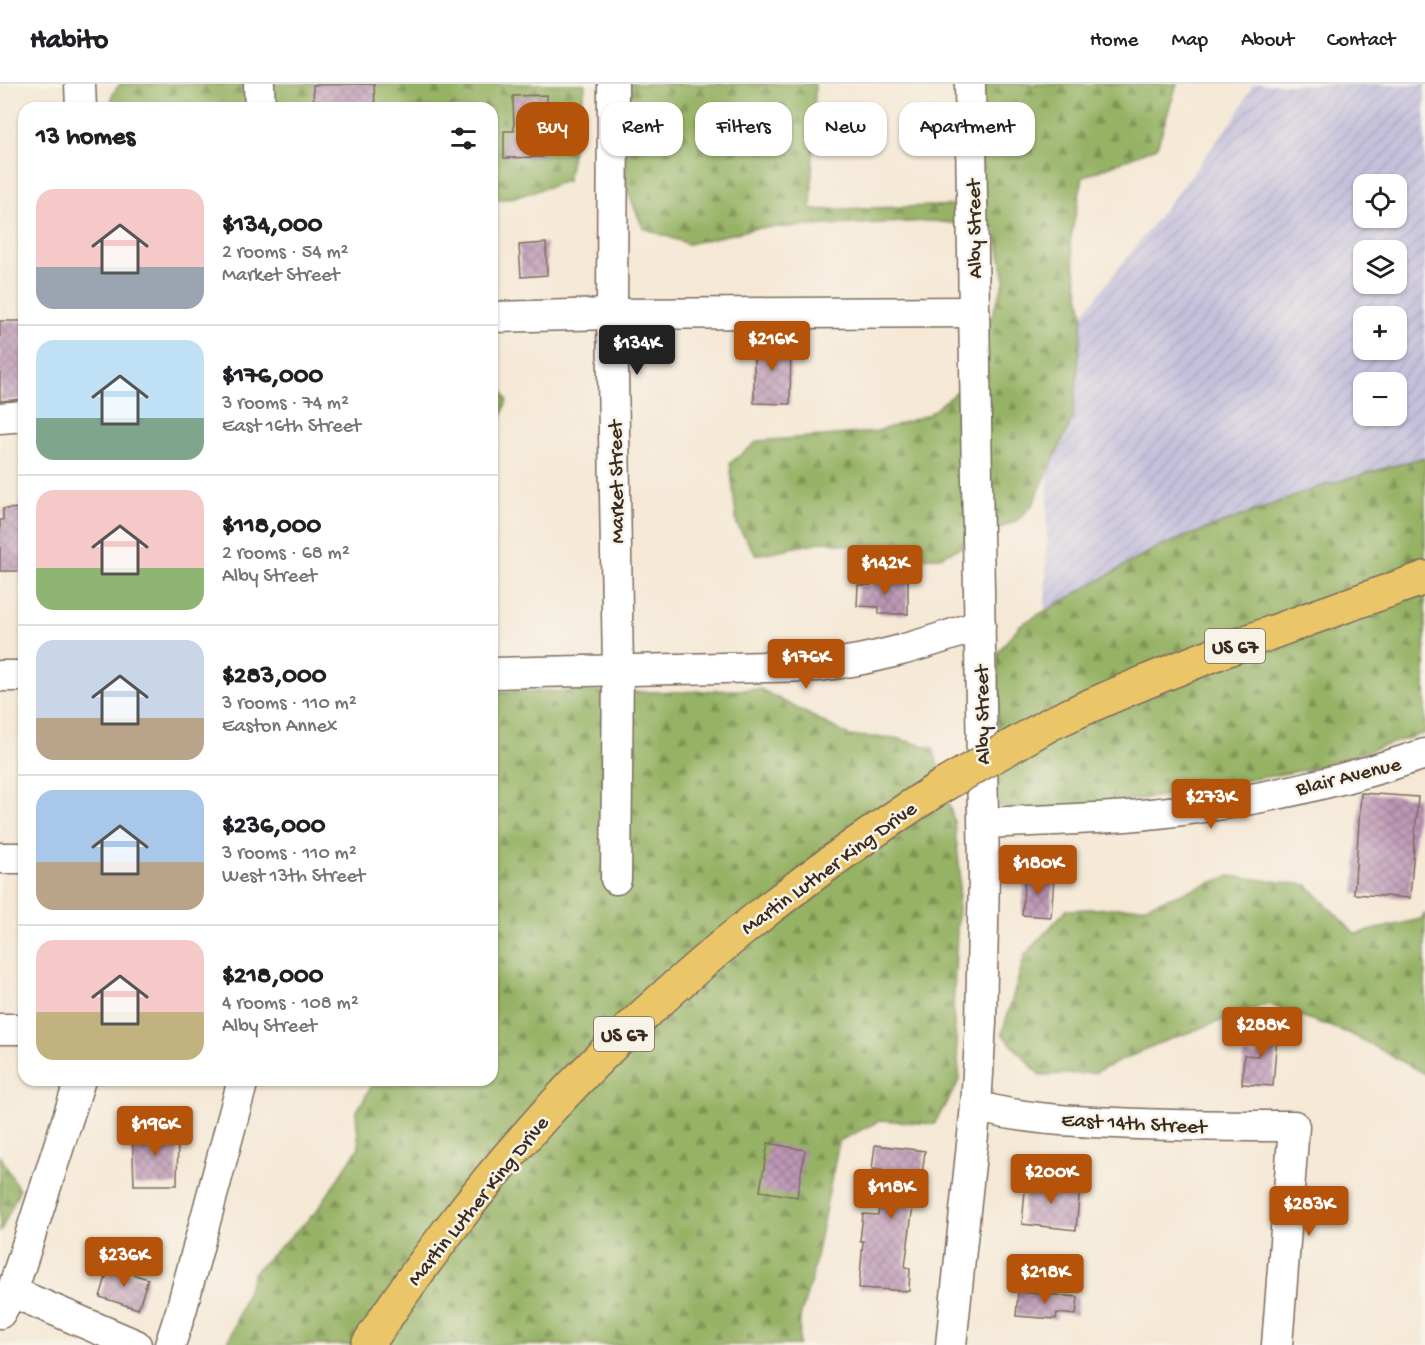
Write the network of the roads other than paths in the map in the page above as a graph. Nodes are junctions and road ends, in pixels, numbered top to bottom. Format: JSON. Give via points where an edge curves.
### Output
{"nodes":[{"id":1,"x":80,"y":84,"type":"edge"},
{"id":2,"x":259,"y":84,"type":"edge"},
{"id":3,"x":613,"y":84,"type":"edge"},
{"id":4,"x":970,"y":84,"type":"edge"},
{"id":5,"x":81,"y":102,"type":"edge"},
{"id":6,"x":260,"y":102,"type":"edge"},
{"id":7,"x":974,"y":312,"type":"junction"},
{"id":8,"x":612,"y":314,"type":"junction"},
{"id":9,"x":498,"y":317,"type":"edge"},
{"id":10,"x":18,"y":416,"type":"edge"},
{"id":11,"x":0,"y":418,"type":"edge"},
{"id":12,"x":1425,"y":579,"type":"edge"},
{"id":13,"x":980,"y":624,"type":"junction"},
{"id":14,"x":618,"y":670,"type":"junction"},
{"id":15,"x":498,"y":673,"type":"edge"},
{"id":16,"x":0,"y":676,"type":"edge"},
{"id":17,"x":18,"y":676,"type":"edge"},
{"id":18,"x":1425,"y":754,"type":"edge"},
{"id":19,"x":984,"y":823,"type":"junction"},
{"id":20,"x":0,"y":858,"type":"edge"},
{"id":21,"x":18,"y":858,"type":"edge"},
{"id":22,"x":616,"y":879,"type":"dead end"},
{"id":23,"x":0,"y":1029,"type":"edge"},
{"id":24,"x":18,"y":1029,"type":"edge"},
{"id":25,"x":78,"y":1086,"type":"edge"},
{"id":26,"x":241,"y":1086,"type":"edge"},
{"id":27,"x":976,"y":1106,"type":"junction"},
{"id":28,"x":6,"y":1302,"type":"edge"},
{"id":29,"x":136,"y":1345,"type":"edge"},
{"id":30,"x":170,"y":1345,"type":"edge"},
{"id":31,"x":368,"y":1345,"type":"edge"},
{"id":32,"x":951,"y":1345,"type":"edge"},
{"id":33,"x":1277,"y":1345,"type":"edge"}],
"edges":[{"from":1,"to":5,"type":"street"},
{"from":2,"to":6,"type":"street"},
{"from":3,"to":8,"type":"street","name":"Market Street"},
{"from":4,"to":7,"type":"street","name":"Alby Street"},
{"from":7,"to":8,"type":"street"},
{"from":7,"to":13,"type":"street","name":"Alby Street"},
{"from":8,"to":9,"type":"street"},
{"from":8,"to":14,"type":"street","name":"Market Street"},
{"from":10,"to":11,"type":"street"},
{"from":12,"to":31,"type":"highway","name":"Martin Luther King Drive","number":"US 67","bridge":true,"via":[[1201,658],[1050,724],[893,817],[793,889],[696,966],[541,1118],[471,1200]]},
{"from":13,"to":14,"type":"street","via":[[921,646],[856,662]]},
{"from":13,"to":19,"type":"street","name":"Alby Street"},
{"from":14,"to":15,"type":"street"},
{"from":14,"to":22,"type":"street","name":"Market Street"},
{"from":16,"to":17,"type":"street"},
{"from":18,"to":19,"type":"street","name":"Blair Avenue","via":[[1324,783],[1184,810]]},
{"from":19,"to":27,"type":"street","name":"Alby Street"},
{"from":20,"to":21,"type":"street"},
{"from":23,"to":24,"type":"street"},
{"from":25,"to":28,"type":"street"},
{"from":26,"to":30,"type":"street"},
{"from":27,"to":32,"type":"street","name":"Alby Street"},
{"from":27,"to":33,"type":"street","name":"East 14th Street","via":[[1003,1114],[1081,1121],[1202,1127],[1294,1126]]},
{"from":28,"to":29,"type":"street"}]}
